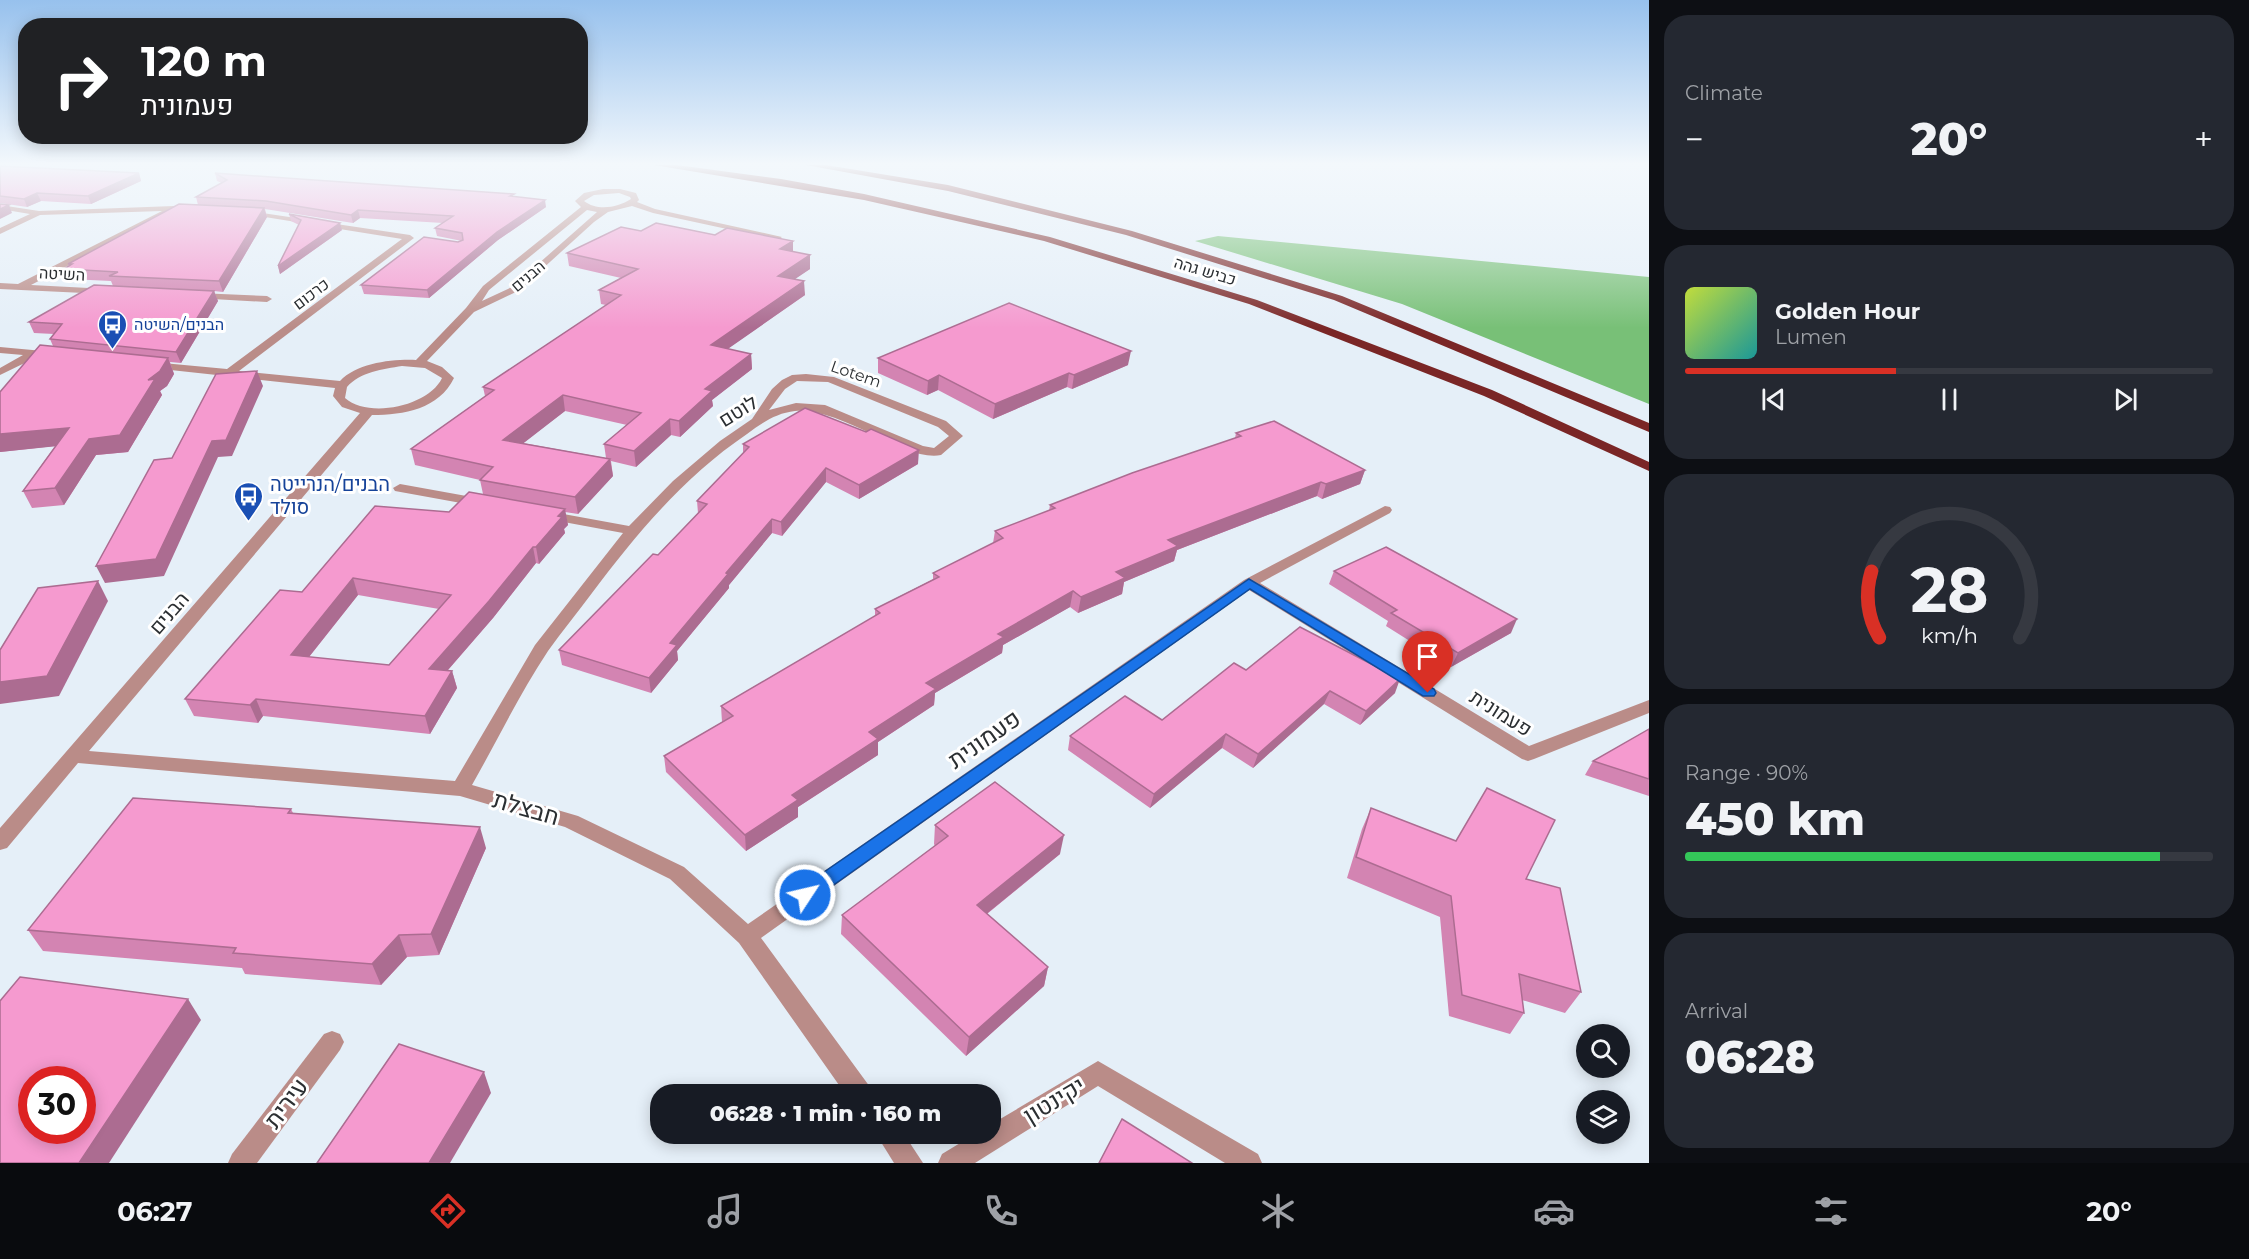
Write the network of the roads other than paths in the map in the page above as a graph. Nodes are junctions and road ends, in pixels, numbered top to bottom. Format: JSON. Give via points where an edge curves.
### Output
{"nodes":[{"id":1,"x":25,"y":219,"type":"edge"},
{"id":2,"x":156,"y":219,"type":"edge"},
{"id":3,"x":303,"y":219,"type":"edge"},
{"id":4,"x":571,"y":219,"type":"edge"},
{"id":5,"x":592,"y":219,"type":"edge"},
{"id":6,"x":693,"y":219,"type":"edge"},
{"id":7,"x":961,"y":219,"type":"edge"},
{"id":8,"x":1072,"y":219,"type":"edge"},
{"id":9,"x":0,"y":231,"type":"edge"},
{"id":10,"x":778,"y":237,"type":"edge"},
{"id":11,"x":0,"y":286,"type":"edge"},
{"id":12,"x":19,"y":287,"type":"junction"},
{"id":13,"x":113,"y":291,"type":"edge"},
{"id":14,"x":184,"y":295,"type":"edge"},
{"id":15,"x":267,"y":299,"type":"dead end"},
{"id":16,"x":471,"y":310,"type":"junction"},
{"id":17,"x":0,"y":350,"type":"edge"},
{"id":18,"x":36,"y":353,"type":"junction"},
{"id":19,"x":70,"y":356,"type":"edge"},
{"id":20,"x":138,"y":363,"type":"edge"},
{"id":21,"x":419,"y":363,"type":"junction"},
{"id":22,"x":0,"y":372,"type":"edge"},
{"id":23,"x":229,"y":373,"type":"junction"},
{"id":24,"x":342,"y":385,"type":"junction"},
{"id":25,"x":369,"y":411,"type":"junction"},
{"id":26,"x":756,"y":423,"type":"junction"},
{"id":27,"x":1649,"y":428,"type":"edge"},
{"id":28,"x":957,"y":436,"type":"joint"},
{"id":29,"x":1649,"y":467,"type":"edge"},
{"id":30,"x":400,"y":488,"type":"dead end"},
{"id":31,"x":493,"y":505,"type":"edge"},
{"id":32,"x":1385,"y":510,"type":"dead end"},
{"id":33,"x":527,"y":512,"type":"edge"},
{"id":34,"x":632,"y":531,"type":"junction"},
{"id":35,"x":1249,"y":583,"type":"junction"},
{"id":36,"x":1649,"y":706,"type":"edge"},
{"id":37,"x":75,"y":756,"type":"junction"},
{"id":38,"x":460,"y":789,"type":"junction"},
{"id":39,"x":0,"y":842,"type":"edge"},
{"id":40,"x":747,"y":936,"type":"junction"},
{"id":41,"x":332,"y":1042,"type":"dead end"},
{"id":42,"x":853,"y":1084,"type":"edge"},
{"id":43,"x":896,"y":1144,"type":"edge"},
{"id":44,"x":241,"y":1163,"type":"edge"},
{"id":45,"x":910,"y":1163,"type":"edge"},
{"id":46,"x":951,"y":1163,"type":"edge"},
{"id":47,"x":1249,"y":1163,"type":"edge"}],
"edges":[{"from":1,"to":9,"type":"street"},
{"from":2,"to":12,"type":"street"},
{"from":3,"to":23,"type":"street","name":"כרכום","via":[[415,239]]},
{"from":4,"to":16,"type":"street","name":"הבנים","via":[[486,288]]},
{"from":5,"to":16,"type":"street","name":"הבנים","via":[[515,289]]},
{"from":6,"to":10,"type":"street"},
{"from":7,"to":29,"type":"highway","name":"כביש גהה","via":[[1047,239],[1254,302],[1488,393]]},
{"from":8,"to":27,"type":"highway","name":"כביש גהה","via":[[1338,297]]},
{"from":11,"to":12,"type":"street","name":"השיטה"},
{"from":12,"to":13,"type":"street","name":"השיטה"},
{"from":14,"to":15,"type":"street"},
{"from":16,"to":21,"type":"street","name":"הבנים"},
{"from":17,"to":18,"type":"street"},
{"from":18,"to":19,"type":"street"},
{"from":18,"to":22,"type":"street"},
{"from":20,"to":23,"type":"street"},
{"from":21,"to":24,"type":"street","via":[[367,370]]},
{"from":21,"to":25,"type":"street","via":[[443,371],[448,378],[447,386],[439,394],[408,407]]},
{"from":23,"to":24,"type":"street"},
{"from":24,"to":25,"type":"street","via":[[339,399],[345,405]]},
{"from":25,"to":37,"type":"street","name":"הבנים"},
{"from":26,"to":28,"type":"street","name":"לוטם","via":[[768,414],[796,407],[825,409],[920,449],[938,452]]},
{"from":26,"to":28,"type":"street","name":"Lotem","via":[[766,405],[792,380],[813,377],[830,379],[942,424]]},
{"from":26,"to":34,"type":"street","name":"לוטם","via":[[724,444],[678,484]]},
{"from":30,"to":31,"type":"street"},
{"from":32,"to":35,"type":"street","name":"פעמונית"},
{"from":33,"to":34,"type":"street"},
{"from":34,"to":38,"type":"street","name":"לוטם","via":[[541,649]]},
{"from":35,"to":36,"type":"street","name":"פעמונית","via":[[1528,754]]},
{"from":35,"to":40,"type":"street","name":"פעמונית"},
{"from":37,"to":38,"type":"street","name":"חבצלת"},
{"from":37,"to":39,"type":"street","name":"הבנים"},
{"from":38,"to":40,"type":"street","name":"חבצלת","via":[[571,820],[677,873]]},
{"from":40,"to":42,"type":"street","name":"חבצלת"},
{"from":41,"to":44,"type":"street","name":"עירית"},
{"from":43,"to":45,"type":"street"},
{"from":46,"to":47,"type":"street","name":"יקינטון","via":[[1098,1073]]}]}
